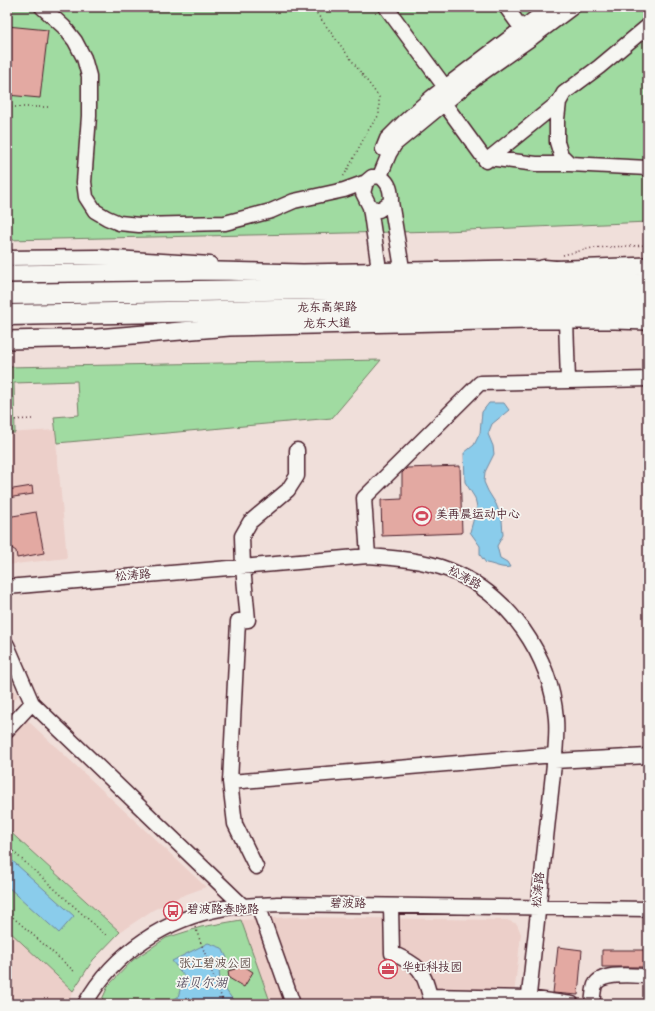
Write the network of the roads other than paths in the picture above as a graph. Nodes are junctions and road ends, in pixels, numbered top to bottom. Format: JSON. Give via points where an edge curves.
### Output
{"nodes":[{"id":1,"x":42,"y":7,"type":"edge"},
{"id":2,"x":386,"y":7,"type":"edge"},
{"id":3,"x":506,"y":7,"type":"edge"},
{"id":4,"x":550,"y":7,"type":"edge"},
{"id":5,"x":573,"y":7,"type":"edge"},
{"id":6,"x":648,"y":26,"type":"edge"},
{"id":7,"x":522,"y":29,"type":"junction"},
{"id":8,"x":445,"y":87,"type":"junction"},
{"id":9,"x":559,"y":102,"type":"junction"},
{"id":10,"x":444,"y":103,"type":"junction"},
{"id":11,"x":489,"y":158,"type":"junction"},
{"id":12,"x":570,"y":164,"type":"junction"},
{"id":13,"x":648,"y":168,"type":"edge"},
{"id":14,"x":373,"y":179,"type":"junction"},
{"id":15,"x":341,"y":191,"type":"junction"},
{"id":16,"x":367,"y":202,"type":"junction"},
{"id":17,"x":391,"y":202,"type":"junction"},
{"id":18,"x":7,"y":258,"type":"edge"},
{"id":19,"x":7,"y":262,"type":"edge"},
{"id":20,"x":312,"y":266,"type":"dead end"},
{"id":21,"x":648,"y":266,"type":"edge"},
{"id":22,"x":544,"y":270,"type":"junction"},
{"id":23,"x":218,"y":271,"type":"junction"},
{"id":24,"x":376,"y":272,"type":"junction"},
{"id":25,"x":398,"y":272,"type":"junction"},
{"id":26,"x":7,"y":274,"type":"edge"},
{"id":27,"x":648,"y":278,"type":"edge"},
{"id":28,"x":648,"y":284,"type":"edge"},
{"id":29,"x":7,"y":294,"type":"edge"},
{"id":30,"x":648,"y":303,"type":"edge"},
{"id":31,"x":546,"y":304,"type":"junction"},
{"id":32,"x":648,"y":316,"type":"edge"},
{"id":33,"x":7,"y":317,"type":"edge"},
{"id":34,"x":566,"y":320,"type":"junction"},
{"id":35,"x":648,"y":321,"type":"edge"},
{"id":36,"x":7,"y":340,"type":"edge"},
{"id":37,"x":648,"y":379,"type":"edge"},
{"id":38,"x":568,"y":381,"type":"junction"},
{"id":39,"x":297,"y":450,"type":"dead end"},
{"id":40,"x":368,"y":556,"type":"junction"},
{"id":41,"x":243,"y":567,"type":"junction"},
{"id":42,"x":7,"y":587,"type":"edge"},
{"id":43,"x":7,"y":645,"type":"edge"},
{"id":44,"x":32,"y":704,"type":"junction"},
{"id":45,"x":7,"y":730,"type":"edge"},
{"id":46,"x":648,"y":756,"type":"edge"},
{"id":47,"x":555,"y":758,"type":"junction"},
{"id":48,"x":230,"y":782,"type":"junction"},
{"id":49,"x":256,"y":867,"type":"dead end"},
{"id":50,"x":258,"y":905,"type":"junction"},
{"id":51,"x":243,"y":906,"type":"junction"},
{"id":52,"x":391,"y":906,"type":"junction"},
{"id":53,"x":538,"y":908,"type":"junction"},
{"id":54,"x":648,"y":909,"type":"edge"},
{"id":55,"x":648,"y":976,"type":"edge"},
{"id":56,"x":528,"y":1001,"type":"edge"},
{"id":57,"x":85,"y":1004,"type":"edge"},
{"id":58,"x":293,"y":1004,"type":"edge"},
{"id":59,"x":572,"y":1004,"type":"edge"},
{"id":60,"x":592,"y":1004,"type":"edge"}],
"edges":[{"from":1,"to":15,"type":"street","via":[[64,27],[84,58],[89,76],[84,182],[86,197],[95,211],[106,218],[119,223],[139,225],[225,223],[271,211],[294,201]]},
{"from":2,"to":8,"type":"street"},
{"from":3,"to":7,"type":"street"},
{"from":4,"to":7,"type":"street"},
{"from":5,"to":10,"type":"street","via":[[474,78]]},
{"from":6,"to":9,"type":"street","via":[[564,94]]},
{"from":7,"to":8,"type":"street"},
{"from":8,"to":14,"type":"street","via":[[387,139]]},
{"from":9,"to":11,"type":"street"},
{"from":9,"to":12,"type":"street","via":[[557,142],[561,155]]},
{"from":10,"to":11,"type":"street","via":[[486,161]]},
{"from":10,"to":14,"type":"street","via":[[395,144]]},
{"from":11,"to":12,"type":"street","via":[[536,164]]},
{"from":12,"to":13,"type":"street"},
{"from":14,"to":15,"type":"street"},
{"from":14,"to":16,"type":"street","via":[[363,193]]},
{"from":14,"to":17,"type":"street","via":[[387,182],[391,189]]},
{"from":15,"to":16,"type":"street"},
{"from":16,"to":17,"type":"street","via":[[379,210]]},
{"from":16,"to":24,"type":"street","via":[[378,262]]},
{"from":17,"to":25,"type":"street","via":[[401,262]]},
{"from":18,"to":20,"type":"street","via":[[99,257],[202,264]]},
{"from":19,"to":23,"type":"main road","via":[[100,260]]},
{"from":21,"to":22,"type":"main road"},
{"from":22,"to":25,"type":"main road"},
{"from":22,"to":27,"type":"highway"},
{"from":23,"to":24,"type":"main road"},
{"from":23,"to":26,"type":"main road"},
{"from":24,"to":25,"type":"main road"},
{"from":28,"to":29,"type":"highway","name":"龙东高架路"},
{"from":30,"to":31,"type":"highway","name":"龙东高架路"},
{"from":31,"to":32,"type":"highway"},
{"from":31,"to":33,"type":"highway","name":"龙东高架路"},
{"from":34,"to":35,"type":"main road","name":"龙东大道"},
{"from":34,"to":36,"type":"main road","name":"龙东大道","via":[[229,326],[96,338]]},
{"from":34,"to":38,"type":"street"},
{"from":37,"to":38,"type":"street"},
{"from":38,"to":40,"type":"street","via":[[480,383],[364,498]]},
{"from":39,"to":41,"type":"street","via":[[297,476],[291,486],[250,522],[242,536]]},
{"from":40,"to":41,"type":"street","name":"松涛路"},
{"from":40,"to":47,"type":"street","name":"松涛路","via":[[424,562],[449,570],[473,582],[496,599],[514,617],[540,658],[549,680],[556,719]]},
{"from":41,"to":42,"type":"street","name":"松涛路"},
{"from":41,"to":48,"type":"street","via":[[248,620],[238,622]]},
{"from":43,"to":44,"type":"street"},
{"from":44,"to":45,"type":"street"},
{"from":44,"to":51,"type":"street"},
{"from":46,"to":47,"type":"street"},
{"from":47,"to":48,"type":"street"},
{"from":47,"to":53,"type":"street","name":"松涛路"},
{"from":48,"to":49,"type":"street","via":[[235,824]]},
{"from":50,"to":51,"type":"street","name":"碧波路"},
{"from":50,"to":52,"type":"street","name":"碧波路"},
{"from":50,"to":58,"type":"street"},
{"from":51,"to":57,"type":"street","name":"碧波路","via":[[221,908],[191,916],[160,930],[130,950],[104,975]]},
{"from":52,"to":53,"type":"street","name":"碧波路"},
{"from":52,"to":56,"type":"street","via":[[392,954],[420,969],[430,996]]},
{"from":53,"to":54,"type":"street","name":"碧波路"},
{"from":53,"to":56,"type":"street","name":"松涛路"},
{"from":55,"to":60,"type":"street","via":[[606,976],[600,979],[595,986]]},
{"from":56,"to":59,"type":"street"}]}
